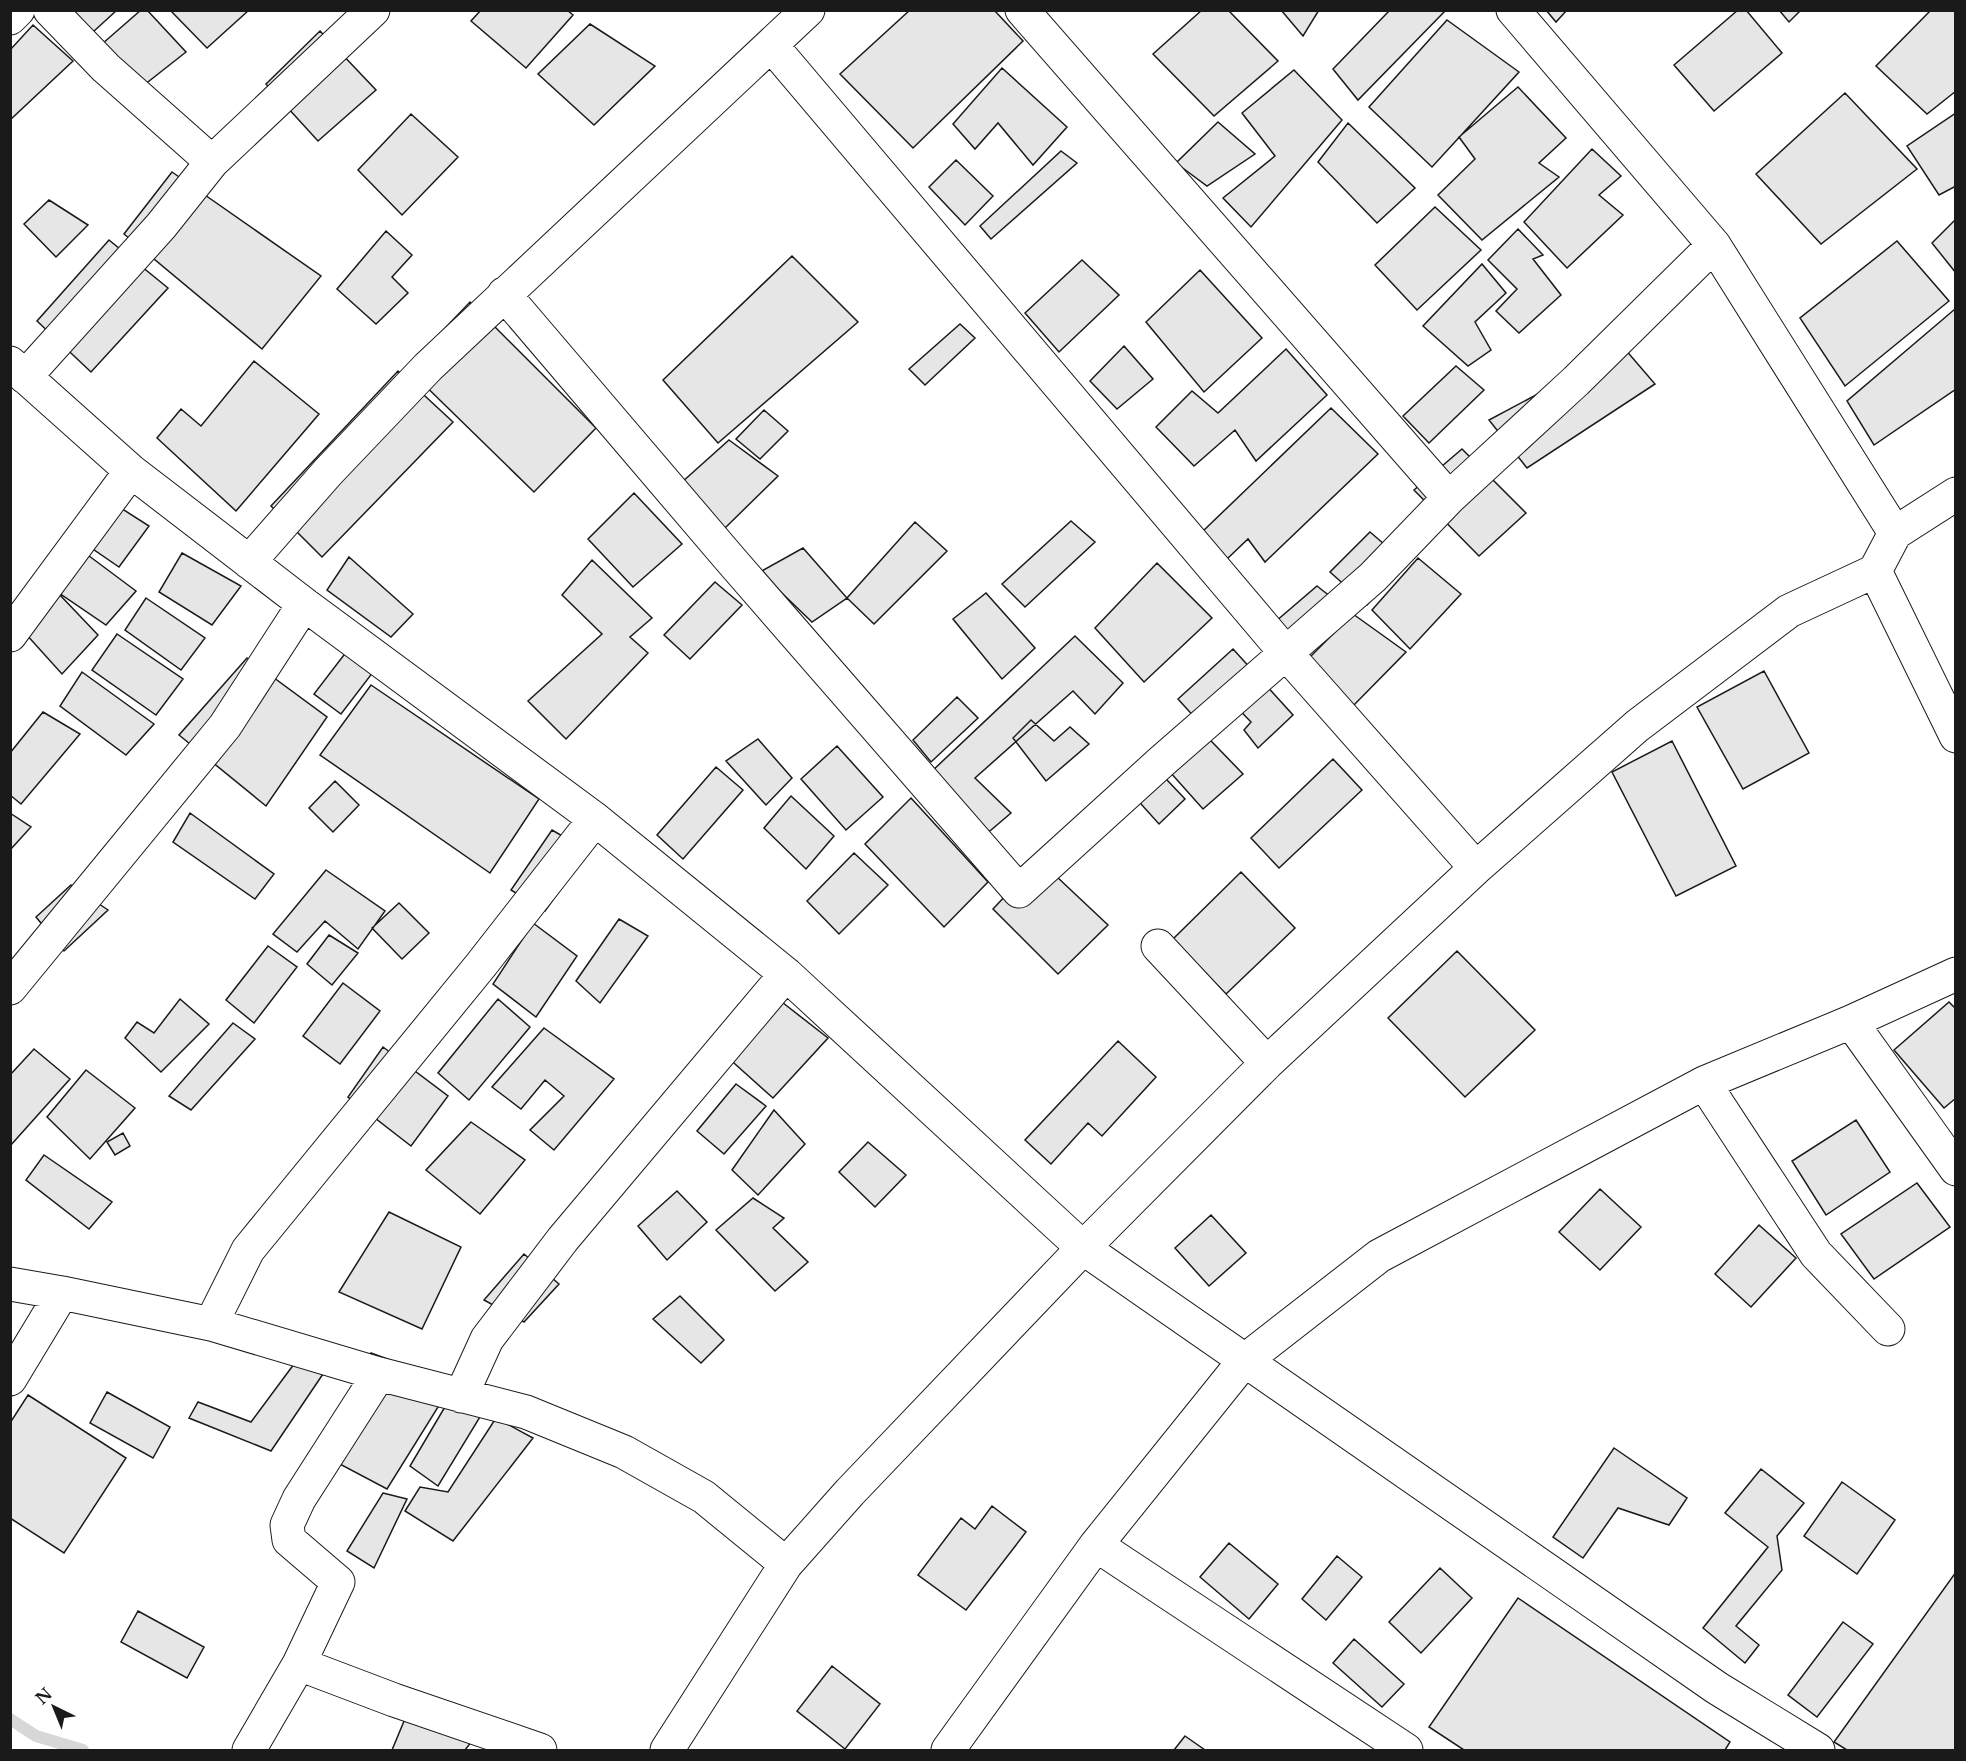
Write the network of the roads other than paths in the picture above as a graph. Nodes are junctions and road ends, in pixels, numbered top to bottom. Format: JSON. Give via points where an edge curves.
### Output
{"nodes":[{"id":1,"x":18,"y":10,"type":"edge"},
{"id":2,"x":50,"y":10,"type":"edge"},
{"id":3,"x":373,"y":10,"type":"edge"},
{"id":4,"x":808,"y":10,"type":"edge"},
{"id":5,"x":1022,"y":10,"type":"edge"},
{"id":6,"x":1513,"y":10,"type":"edge"},
{"id":7,"x":10,"y":18,"type":"edge"},
{"id":8,"x":772,"y":46,"type":"junction"},
{"id":9,"x":212,"y":162,"type":"junction"},
{"id":10,"x":1713,"y":245,"type":"junction"},
{"id":11,"x":504,"y":294,"type":"junction"},
{"id":12,"x":18,"y":370,"type":"edge"},
{"id":13,"x":131,"y":471,"type":"junction"},
{"id":14,"x":1956,"y":494,"type":"edge"},
{"id":15,"x":1449,"y":498,"type":"junction"},
{"id":16,"x":1895,"y":533,"type":"junction"},
{"id":17,"x":249,"y":562,"type":"junction"},
{"id":18,"x":1875,"y":571,"type":"junction"},
{"id":19,"x":304,"y":604,"type":"junction"},
{"id":20,"x":10,"y":635,"type":"edge"},
{"id":21,"x":1285,"y":652,"type":"junction"},
{"id":22,"x":1956,"y":736,"type":"edge"},
{"id":23,"x":595,"y":819,"type":"junction"},
{"id":24,"x":1476,"y":868,"type":"junction"},
{"id":25,"x":1158,"y":946,"type":"dead end"},
{"id":26,"x":786,"y":974,"type":"junction"},
{"id":27,"x":1956,"y":974,"type":"edge"},
{"id":28,"x":10,"y":988,"type":"edge"},
{"id":29,"x":1851,"y":1022,"type":"junction"},
{"id":30,"x":1267,"y":1063,"type":"junction"},
{"id":31,"x":1704,"y":1083,"type":"junction"},
{"id":32,"x":1956,"y":1169,"type":"edge"},
{"id":33,"x":1083,"y":1248,"type":"junction"},
{"id":34,"x":10,"y":1284,"type":"edge"},
{"id":35,"x":62,"y":1293,"type":"junction"},
{"id":36,"x":211,"y":1324,"type":"junction"},
{"id":37,"x":1888,"y":1329,"type":"dead end"},
{"id":38,"x":1244,"y":1361,"type":"junction"},
{"id":39,"x":379,"y":1374,"type":"junction"},
{"id":40,"x":10,"y":1379,"type":"edge"},
{"id":41,"x":461,"y":1396,"type":"junction"},
{"id":42,"x":1096,"y":1545,"type":"junction"},
{"id":43,"x":786,"y":1564,"type":"junction"},
{"id":44,"x":298,"y":1664,"type":"junction"},
{"id":45,"x":249,"y":1750,"type":"edge"},
{"id":46,"x":540,"y":1750,"type":"edge"},
{"id":47,"x":667,"y":1750,"type":"edge"},
{"id":48,"x":948,"y":1750,"type":"edge"},
{"id":49,"x":1406,"y":1750,"type":"edge"},
{"id":50,"x":1818,"y":1750,"type":"edge"}],
"edges":[{"from":1,"to":7,"type":"street"},
{"from":2,"to":9,"type":"street","via":[[106,68]]},
{"from":3,"to":9,"type":"street"},
{"from":4,"to":8,"type":"street"},
{"from":5,"to":15,"type":"street"},
{"from":6,"to":10,"type":"street"},
{"from":8,"to":11,"type":"street"},
{"from":8,"to":21,"type":"street"},
{"from":9,"to":12,"type":"street","via":[[161,226]]},
{"from":10,"to":15,"type":"street","via":[[1576,381]]},
{"from":10,"to":16,"type":"street"},
{"from":11,"to":17,"type":"street","via":[[328,472]]},
{"from":11,"to":21,"type":"street","via":[[1019,891]]},
{"from":12,"to":13,"type":"street"},
{"from":13,"to":17,"type":"street"},
{"from":13,"to":20,"type":"street"},
{"from":14,"to":16,"type":"street"},
{"from":15,"to":21,"type":"street","via":[[1373,577]]},
{"from":16,"to":18,"type":"street"},
{"from":17,"to":19,"type":"street"},
{"from":18,"to":22,"type":"street"},
{"from":18,"to":24,"type":"street","via":[[1789,610],[1637,726]]},
{"from":19,"to":23,"type":"street"},
{"from":19,"to":28,"type":"street","via":[[225,726]]},
{"from":21,"to":24,"type":"street"},
{"from":23,"to":26,"type":"street"},
{"from":23,"to":36,"type":"street","via":[[248,1250]]},
{"from":24,"to":30,"type":"street"},
{"from":25,"to":30,"type":"street"},
{"from":26,"to":33,"type":"street"},
{"from":26,"to":41,"type":"street","via":[[563,1239],[487,1339]]},
{"from":27,"to":29,"type":"street"},
{"from":29,"to":31,"type":"street"},
{"from":29,"to":32,"type":"street"},
{"from":30,"to":33,"type":"street"},
{"from":31,"to":37,"type":"street","via":[[1816,1254]]},
{"from":31,"to":38,"type":"street","via":[[1379,1256]]},
{"from":33,"to":38,"type":"street"},
{"from":33,"to":43,"type":"street"},
{"from":34,"to":35,"type":"street"},
{"from":35,"to":36,"type":"street"},
{"from":35,"to":40,"type":"street"},
{"from":36,"to":39,"type":"street"},
{"from":38,"to":42,"type":"street"},
{"from":38,"to":50,"type":"street","via":[[1718,1688]]},
{"from":39,"to":41,"type":"street"},
{"from":39,"to":44,"type":"street","via":[[299,1498],[286,1526],[290,1540],[338,1582]]},
{"from":41,"to":43,"type":"street","via":[[526,1412],[624,1452],[704,1497]]},
{"from":42,"to":48,"type":"street"},
{"from":42,"to":49,"type":"street"},
{"from":43,"to":47,"type":"street"},
{"from":44,"to":45,"type":"street"},
{"from":44,"to":46,"type":"street"}]}
